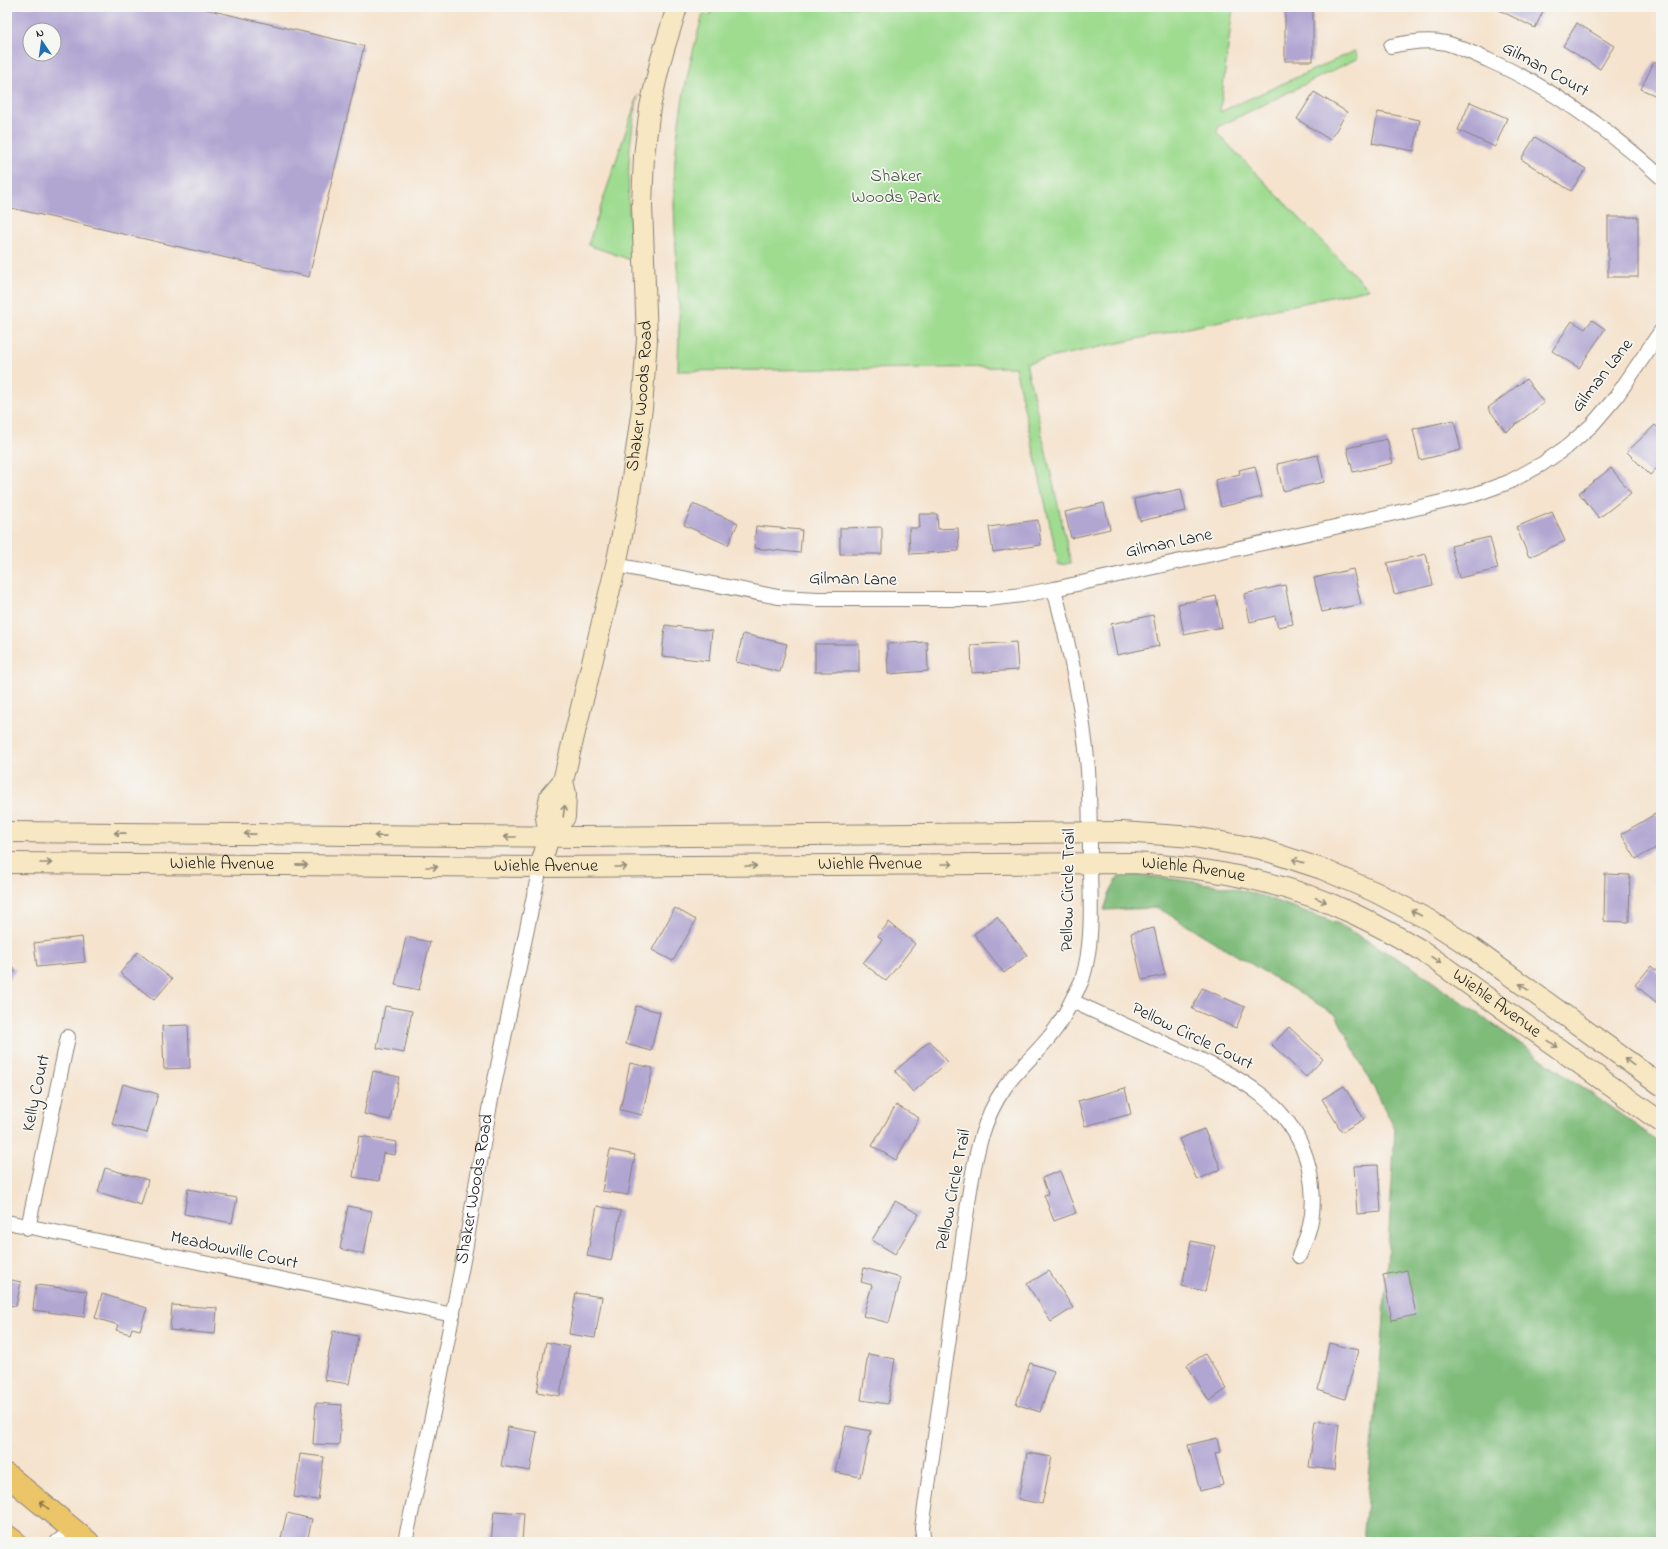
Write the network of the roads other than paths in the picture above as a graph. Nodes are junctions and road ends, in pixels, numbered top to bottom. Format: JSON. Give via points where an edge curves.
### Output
{"nodes":[{"id":1,"x":676,"y":7,"type":"edge"},
{"id":2,"x":1391,"y":46,"type":"dead end"},
{"id":3,"x":1661,"y":177,"type":"edge"},
{"id":4,"x":1661,"y":331,"type":"edge"},
{"id":5,"x":616,"y":565,"type":"junction"},
{"id":6,"x":1054,"y":589,"type":"junction"},
{"id":7,"x":7,"y":832,"type":"edge"},
{"id":8,"x":1091,"y":832,"type":"junction"},
{"id":9,"x":550,"y":837,"type":"junction"},
{"id":10,"x":7,"y":863,"type":"edge"},
{"id":11,"x":1090,"y":863,"type":"junction"},
{"id":12,"x":540,"y":867,"type":"junction"},
{"id":13,"x":1072,"y":1001,"type":"junction"},
{"id":14,"x":68,"y":1037,"type":"dead end"},
{"id":15,"x":1661,"y":1085,"type":"edge"},
{"id":16,"x":1661,"y":1122,"type":"edge"},
{"id":17,"x":7,"y":1222,"type":"edge"},
{"id":18,"x":28,"y":1228,"type":"junction"},
{"id":19,"x":1299,"y":1256,"type":"dead end"},
{"id":20,"x":453,"y":1315,"type":"junction"},
{"id":21,"x":7,"y":1475,"type":"edge"},
{"id":22,"x":7,"y":1536,"type":"edge"},
{"id":23,"x":81,"y":1536,"type":"edge"},
{"id":24,"x":14,"y":1542,"type":"edge"},
{"id":25,"x":57,"y":1542,"type":"edge"},
{"id":26,"x":405,"y":1542,"type":"edge"},
{"id":27,"x":924,"y":1542,"type":"edge"}],
"edges":[{"from":1,"to":5,"type":"main road","name":"Shaker Woods Road","via":[[650,107],[644,156],[642,205],[647,339],[642,408],[629,500]]},
{"from":2,"to":3,"type":"street","name":"Gilman Court","via":[[1410,42],[1446,43],[1511,70],[1552,92],[1593,120]]},
{"from":4,"to":6,"type":"street","name":"Gilman Lane","via":[[1616,397],[1592,425],[1549,460],[1509,482],[1461,497],[1335,527]]},
{"from":5,"to":6,"type":"street","name":"Gilman Lane","via":[[778,597],[820,600],[988,599]]},
{"from":5,"to":9,"type":"main road","name":"Shaker Woods Road","via":[[563,781],[550,796],[546,816]]},
{"from":6,"to":8,"type":"street","name":"Pellow Circle Trail","via":[[1070,646],[1082,721],[1088,769]]},
{"from":9,"to":7,"type":"main road","name":"Wiehle Avenue","one_way":true},
{"from":8,"to":9,"type":"main road","name":"Wiehle Avenue"},
{"from":8,"to":11,"type":"street","name":"Pellow Circle Trail"},
{"from":15,"to":8,"type":"main road","name":"Wiehle Avenue","one_way":true,"via":[[1472,948],[1429,920],[1375,892],[1322,869],[1261,849],[1230,842],[1157,833]]},
{"from":9,"to":12,"type":"main road","name":"Shaker Woods Road"},
{"from":10,"to":12,"type":"main road","name":"Wiehle Avenue","one_way":true},
{"from":12,"to":11,"type":"main road","name":"Wiehle Avenue","one_way":true},
{"from":11,"to":13,"type":"street","name":"Pellow Circle Trail","via":[[1087,958],[1082,980]]},
{"from":11,"to":16,"type":"main road","name":"Wiehle Avenue","one_way":true,"via":[[1166,865],[1234,874],[1309,896],[1352,913],[1420,950]]},
{"from":12,"to":20,"type":"street","name":"Shaker Woods Road","via":[[490,1104]]},
{"from":13,"to":19,"type":"street","name":"Pellow Circle Court","via":[[1222,1070],[1268,1099],[1298,1137],[1313,1184],[1314,1205],[1310,1226]]},
{"from":13,"to":27,"type":"street","name":"Pellow Circle Trail","via":[[1046,1041],[1004,1087],[990,1110],[976,1154],[922,1528]]},
{"from":14,"to":18,"type":"street","name":"Kelly Court"},
{"from":17,"to":18,"type":"street","name":"Meadowville Court"},
{"from":18,"to":20,"type":"street","name":"Meadowville Court"},
{"from":20,"to":26,"type":"street","name":"Shaker Woods Road"},
{"from":23,"to":21,"type":"highway","one_way":true},
{"from":22,"to":24,"type":"highway"},
{"from":23,"to":25,"type":"street"}]}
